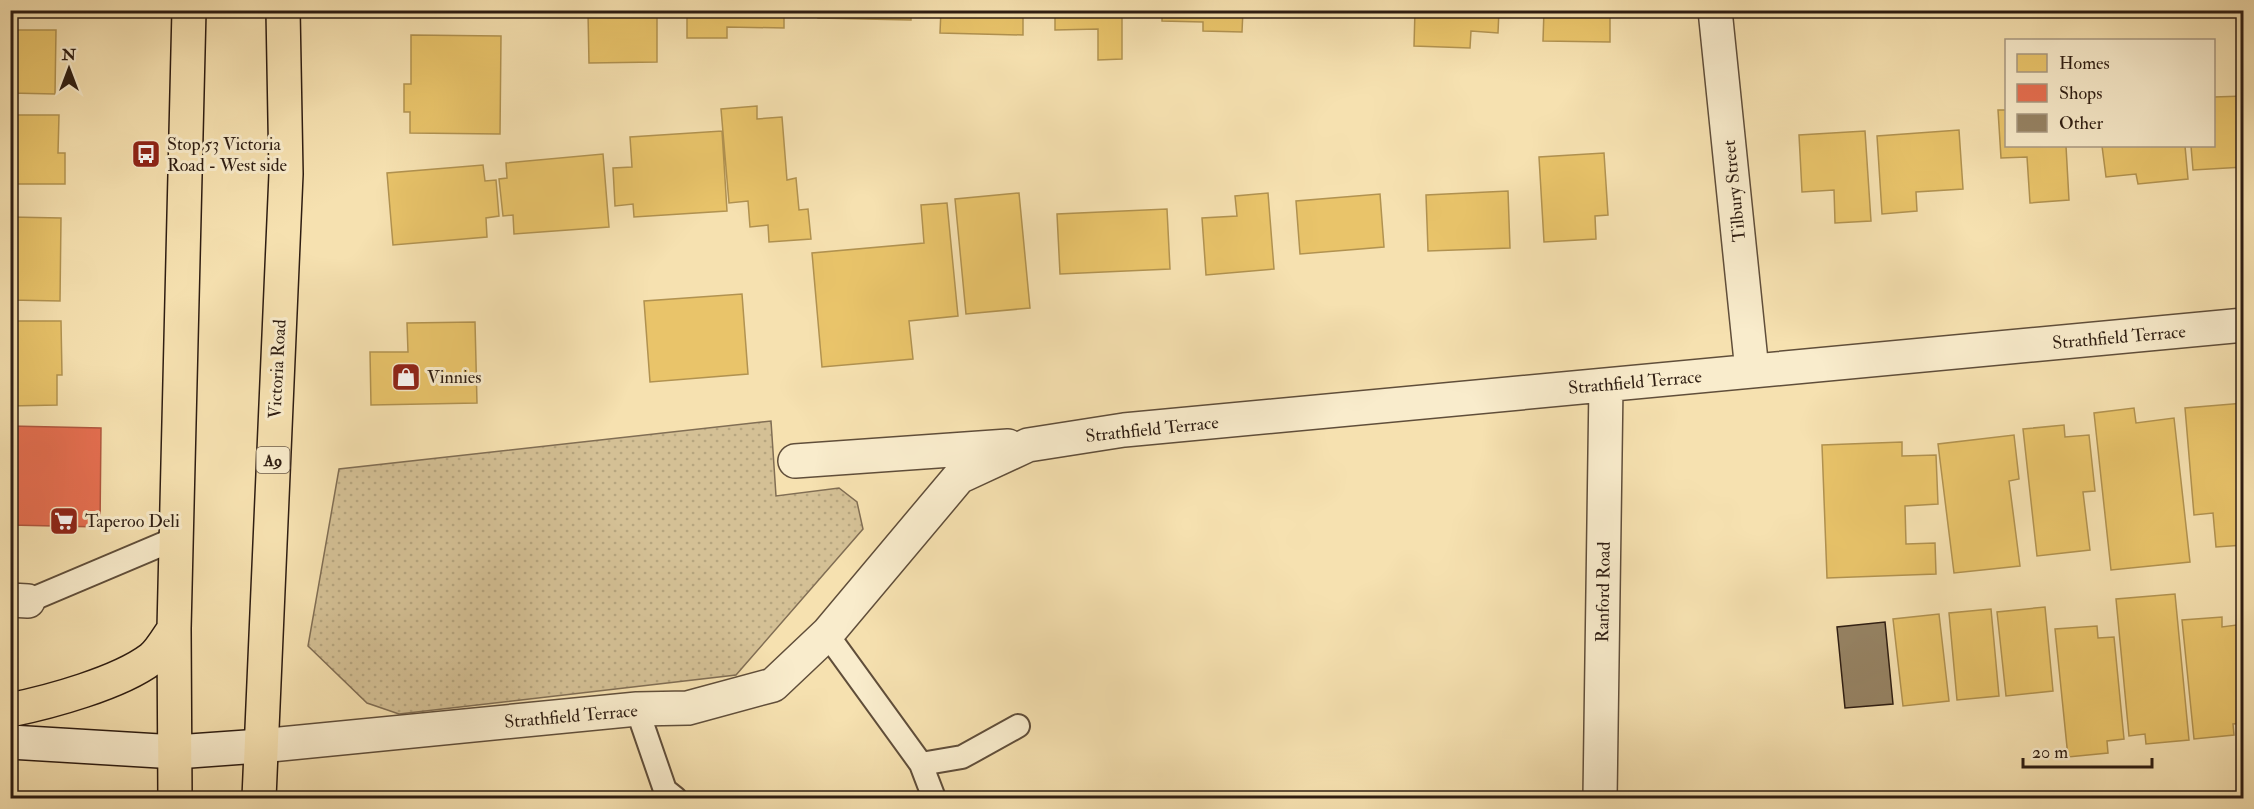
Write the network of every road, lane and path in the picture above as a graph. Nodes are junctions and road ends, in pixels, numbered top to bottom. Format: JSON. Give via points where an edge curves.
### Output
{"nodes":[{"id":1,"x":189,"y":10,"type":"edge"},
{"id":2,"x":283,"y":10,"type":"edge"},
{"id":3,"x":1716,"y":10,"type":"edge"},
{"id":4,"x":2244,"y":325,"type":"edge"},
{"id":5,"x":1752,"y":371,"type":"junction"},
{"id":6,"x":1606,"y":385,"type":"junction"},
{"id":7,"x":1028,"y":445,"type":"junction"},
{"id":8,"x":795,"y":461,"type":"dead end"},
{"id":9,"x":177,"y":538,"type":"junction"},
{"id":10,"x":19,"y":601,"type":"edge"},
{"id":11,"x":174,"y":629,"type":"junction"},
{"id":12,"x":826,"y":633,"type":"junction"},
{"id":13,"x":637,"y":709,"type":"junction"},
{"id":14,"x":10,"y":710,"type":"edge"},
{"id":15,"x":1018,"y":726,"type":"dead end"},
{"id":16,"x":10,"y":742,"type":"edge"},
{"id":17,"x":260,"y":746,"type":"junction"},
{"id":18,"x":176,"y":752,"type":"junction"},
{"id":19,"x":921,"y":765,"type":"junction"},
{"id":20,"x":175,"y":798,"type":"edge"},
{"id":21,"x":259,"y":798,"type":"edge"},
{"id":22,"x":675,"y":798,"type":"edge"},
{"id":23,"x":934,"y":798,"type":"edge"},
{"id":24,"x":1600,"y":798,"type":"edge"}],
"edges":[{"from":1,"to":9,"type":"highway"},
{"from":2,"to":17,"type":"highway","name":"Victoria Road","number":"A9","via":[[286,174]]},
{"from":3,"to":5,"type":"street","name":"Tilbury Street"},
{"from":4,"to":5,"type":"street","name":"Strathfield Terrace"},
{"from":5,"to":6,"type":"street","name":"Strathfield Terrace"},
{"from":6,"to":7,"type":"street","name":"Strathfield Terrace","via":[[1124,430]]},
{"from":6,"to":24,"type":"street","name":"Ranford Road"},
{"from":7,"to":8,"type":"street","name":"Strathfield Terrace"},
{"from":7,"to":12,"type":"street","name":"Strathfield Terrace","via":[[959,477]]},
{"from":9,"to":10,"type":"lane"},
{"from":9,"to":11,"type":"highway"},
{"from":11,"to":14,"type":"highway","via":[[153,657],[131,671]]},
{"from":11,"to":18,"type":"highway"},
{"from":12,"to":13,"type":"street","name":"Strathfield Terrace","via":[[773,686],[688,708]]},
{"from":12,"to":19,"type":"lane"},
{"from":13,"to":17,"type":"street","name":"Strathfield Terrace"},
{"from":13,"to":22,"type":"lane","via":[[665,790]]},
{"from":15,"to":19,"type":"lane","via":[[962,757]]},
{"from":16,"to":18,"type":"street","name":"Strathfield Terrace"},
{"from":17,"to":18,"type":"street","name":"Strathfield Terrace"},
{"from":17,"to":21,"type":"highway","name":"Victoria Road","number":"A9"},
{"from":18,"to":20,"type":"highway"},
{"from":19,"to":23,"type":"lane"}]}
